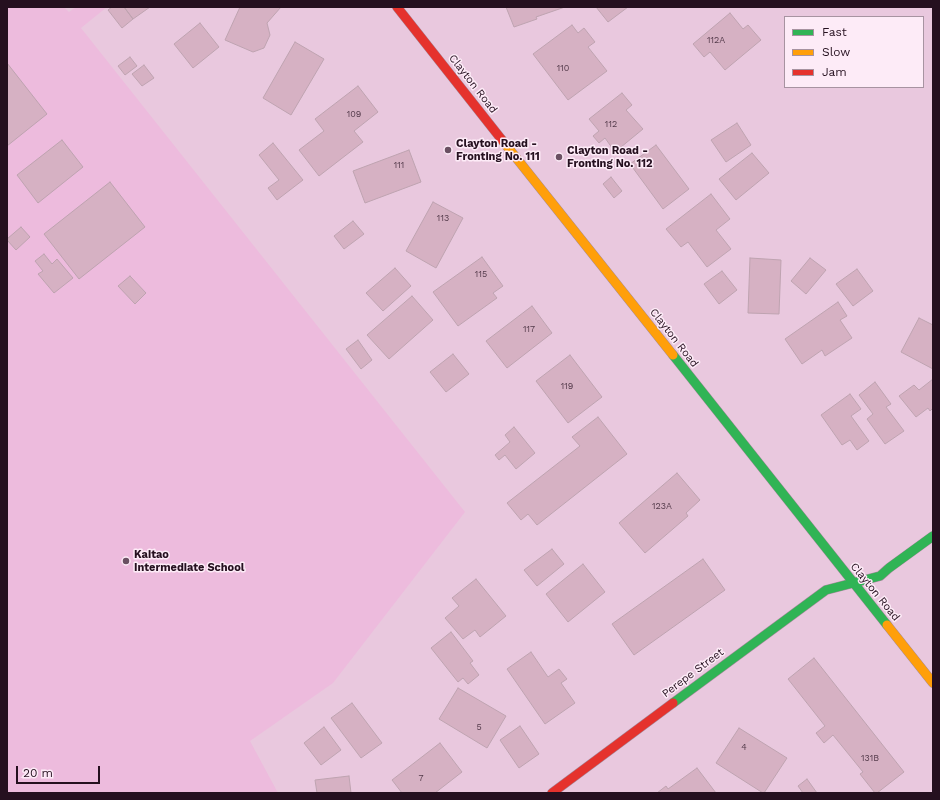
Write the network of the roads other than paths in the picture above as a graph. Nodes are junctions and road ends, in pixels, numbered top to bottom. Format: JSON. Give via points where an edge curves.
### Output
{"nodes":[{"id":1,"x":397,"y":7,"type":"edge"},
{"id":2,"x":933,"y":536,"type":"edge"},
{"id":3,"x":853,"y":583,"type":"junction"},
{"id":4,"x":933,"y":683,"type":"edge"},
{"id":5,"x":552,"y":793,"type":"edge"}],
"edges":[{"from":1,"to":3,"type":"main road","name":"Clayton Road"},
{"from":2,"to":3,"type":"main road","name":"Perepe Street","via":[[880,576]]},
{"from":3,"to":4,"type":"main road","name":"Clayton Road"},
{"from":3,"to":5,"type":"main road","name":"Perepe Street","via":[[826,590],[817,596]]}]}
